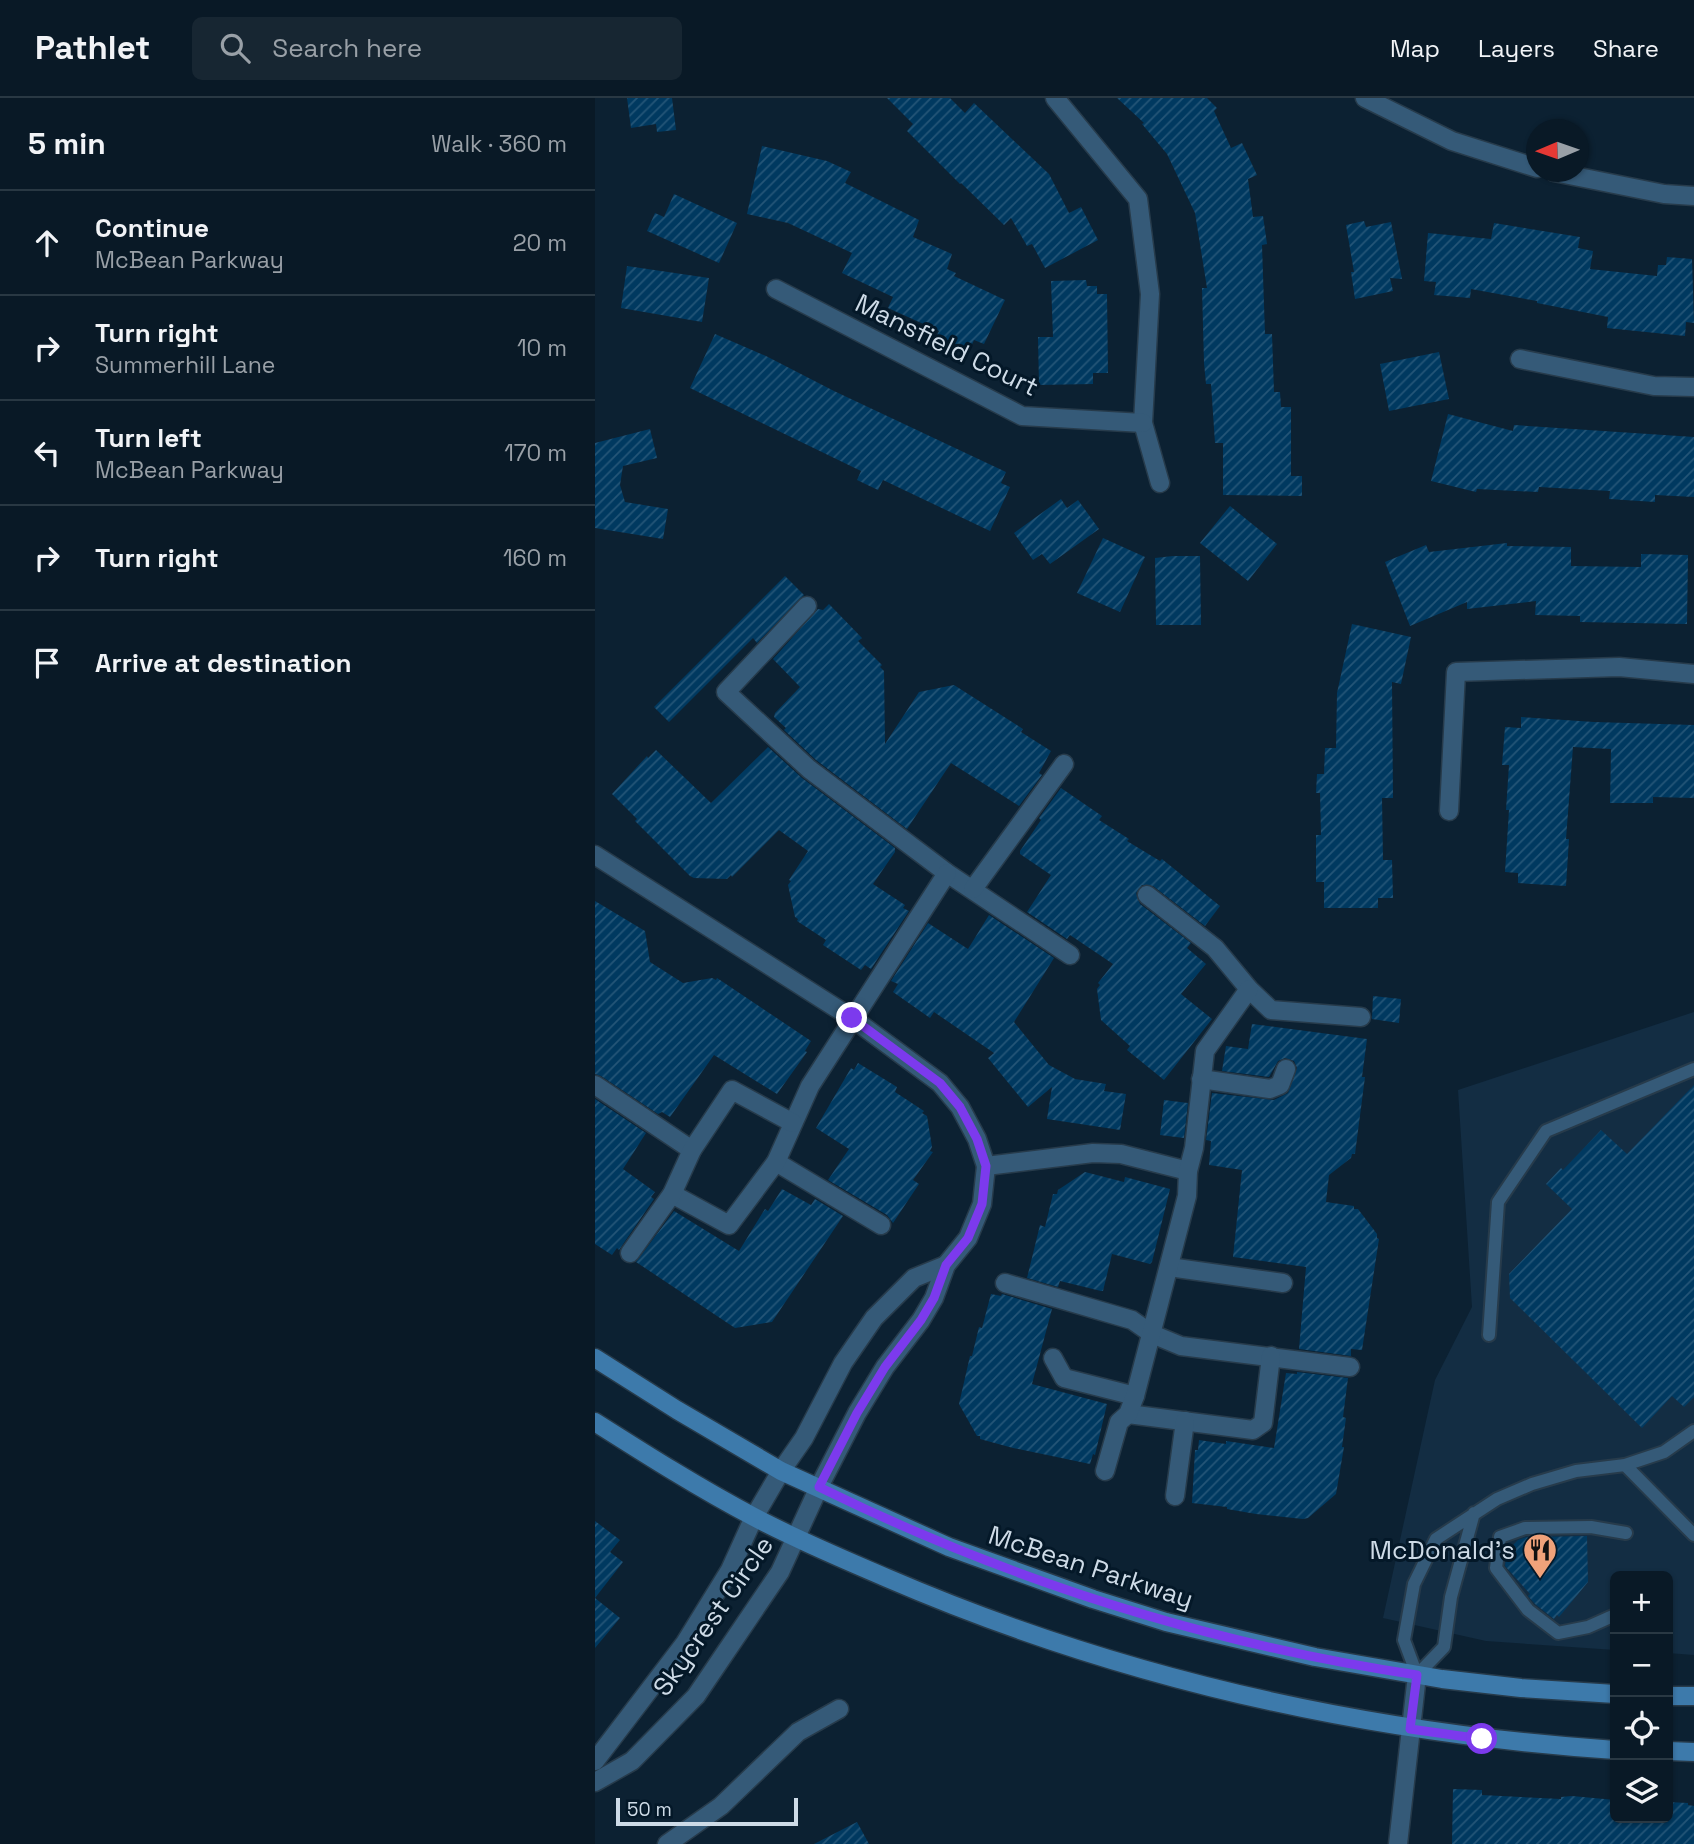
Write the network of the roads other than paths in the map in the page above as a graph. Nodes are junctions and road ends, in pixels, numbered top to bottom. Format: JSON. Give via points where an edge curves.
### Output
{"nodes":[{"id":1,"x":1055,"y":98,"type":"edge"},
{"id":2,"x":1365,"y":98,"type":"edge"},
{"id":3,"x":1526,"y":165,"type":"edge"},
{"id":4,"x":1589,"y":179,"type":"edge"},
{"id":5,"x":1694,"y":196,"type":"edge"},
{"id":6,"x":776,"y":289,"type":"dead end"},
{"id":7,"x":1520,"y":359,"type":"dead end"},
{"id":8,"x":1694,"y":387,"type":"edge"},
{"id":9,"x":1143,"y":424,"type":"junction"},
{"id":10,"x":1160,"y":483,"type":"dead end"},
{"id":11,"x":807,"y":606,"type":"dead end"},
{"id":12,"x":1694,"y":674,"type":"edge"},
{"id":13,"x":1063,"y":764,"type":"dead end"},
{"id":14,"x":1449,"y":811,"type":"dead end"},
{"id":15,"x":595,"y":855,"type":"edge"},
{"id":16,"x":947,"y":873,"type":"junction"},
{"id":17,"x":973,"y":889,"type":"junction"},
{"id":18,"x":1147,"y":895,"type":"dead end"},
{"id":19,"x":1070,"y":956,"type":"dead end"},
{"id":20,"x":1249,"y":989,"type":"junction"},
{"id":21,"x":1361,"y":1017,"type":"dead end"},
{"id":22,"x":852,"y":1018,"type":"junction"},
{"id":23,"x":1286,"y":1069,"type":"dead end"},
{"id":24,"x":1694,"y":1069,"type":"edge"},
{"id":25,"x":1201,"y":1079,"type":"junction"},
{"id":26,"x":595,"y":1085,"type":"edge"},
{"id":27,"x":793,"y":1123,"type":"junction"},
{"id":28,"x":692,"y":1150,"type":"junction"},
{"id":29,"x":776,"y":1162,"type":"junction"},
{"id":30,"x":986,"y":1166,"type":"junction"},
{"id":31,"x":1188,"y":1171,"type":"junction"},
{"id":32,"x":672,"y":1195,"type":"junction"},
{"id":33,"x":881,"y":1226,"type":"dead end"},
{"id":34,"x":630,"y":1253,"type":"dead end"},
{"id":35,"x":946,"y":1265,"type":"junction"},
{"id":36,"x":1170,"y":1267,"type":"junction"},
{"id":37,"x":1005,"y":1283,"type":"dead end"},
{"id":38,"x":1283,"y":1283,"type":"dead end"},
{"id":39,"x":1152,"y":1334,"type":"junction"},
{"id":40,"x":1489,"y":1335,"type":"dead end"},
{"id":41,"x":1271,"y":1356,"type":"junction"},
{"id":42,"x":1053,"y":1357,"type":"dead end"},
{"id":43,"x":595,"y":1358,"type":"edge"},
{"id":44,"x":1350,"y":1367,"type":"dead end"},
{"id":45,"x":1135,"y":1396,"type":"junction"},
{"id":46,"x":1128,"y":1414,"type":"junction"},
{"id":47,"x":1185,"y":1421,"type":"junction"},
{"id":48,"x":595,"y":1422,"type":"edge"},
{"id":49,"x":1694,"y":1431,"type":"edge"},
{"id":50,"x":1625,"y":1465,"type":"junction"},
{"id":51,"x":781,"y":1471,"type":"junction"},
{"id":52,"x":1105,"y":1471,"type":"dead end"},
{"id":53,"x":819,"y":1487,"type":"junction"},
{"id":54,"x":1175,"y":1496,"type":"dead end"},
{"id":55,"x":1474,"y":1513,"type":"junction"},
{"id":56,"x":754,"y":1517,"type":"junction"},
{"id":57,"x":1626,"y":1533,"type":"dead end"},
{"id":58,"x":1694,"y":1535,"type":"edge"},
{"id":59,"x":797,"y":1538,"type":"junction"},
{"id":60,"x":1610,"y":1617,"type":"edge"},
{"id":61,"x":1417,"y":1675,"type":"junction"},
{"id":62,"x":1610,"y":1694,"type":"edge"},
{"id":63,"x":1673,"y":1696,"type":"edge"},
{"id":64,"x":1694,"y":1696,"type":"edge"},
{"id":65,"x":839,"y":1709,"type":"dead end"},
{"id":66,"x":1410,"y":1729,"type":"junction"},
{"id":67,"x":1610,"y":1749,"type":"edge"},
{"id":68,"x":1673,"y":1751,"type":"edge"},
{"id":69,"x":1694,"y":1752,"type":"edge"},
{"id":70,"x":595,"y":1761,"type":"edge"},
{"id":71,"x":595,"y":1782,"type":"edge"},
{"id":72,"x":667,"y":1844,"type":"edge"},
{"id":73,"x":1398,"y":1844,"type":"edge"}],
"edges":[{"from":1,"to":9,"type":"street","via":[[1138,199],[1150,293]]},
{"from":2,"to":3,"type":"street","via":[[1452,141]]},
{"from":4,"to":5,"type":"street"},
{"from":6,"to":9,"type":"street","name":"Mansfield Court","via":[[1022,416]]},
{"from":7,"to":8,"type":"street","via":[[1654,386]]},
{"from":9,"to":10,"type":"street"},
{"from":11,"to":16,"type":"street","via":[[726,692],[809,769]]},
{"from":12,"to":14,"type":"street","via":[[1619,667],[1456,672]]},
{"from":13,"to":17,"type":"street"},
{"from":15,"to":22,"type":"street"},
{"from":16,"to":17,"type":"street"},
{"from":16,"to":22,"type":"street"},
{"from":17,"to":19,"type":"street"},
{"from":18,"to":20,"type":"street","via":[[1215,948]]},
{"from":20,"to":21,"type":"street","via":[[1271,1010]]},
{"from":20,"to":25,"type":"street","via":[[1205,1051]]},
{"from":22,"to":27,"type":"street"},
{"from":22,"to":30,"type":"street","via":[[940,1083],[960,1107]]},
{"from":23,"to":25,"type":"street","via":[[1280,1085],[1269,1089]]},
{"from":24,"to":40,"type":"lane","via":[[1546,1131],[1498,1202]]},
{"from":25,"to":31,"type":"street"},
{"from":26,"to":28,"type":"street"},
{"from":27,"to":28,"type":"street","via":[[732,1090]]},
{"from":27,"to":29,"type":"street"},
{"from":28,"to":32,"type":"street"},
{"from":29,"to":32,"type":"street","via":[[729,1225]]},
{"from":29,"to":33,"type":"street"},
{"from":30,"to":31,"type":"street","via":[[1093,1153],[1121,1154]]},
{"from":30,"to":35,"type":"street","via":[[982,1204],[968,1238]]},
{"from":31,"to":36,"type":"street","via":[[1187,1196]]},
{"from":32,"to":34,"type":"street"},
{"from":35,"to":51,"type":"street","name":"Skycrest Circle","via":[[914,1278],[874,1318]]},
{"from":35,"to":53,"type":"street","name":"Skycrest Circle","via":[[934,1298],[857,1413]]},
{"from":36,"to":38,"type":"street"},
{"from":36,"to":39,"type":"street"},
{"from":37,"to":39,"type":"street","via":[[1132,1320]]},
{"from":39,"to":41,"type":"street","via":[[1181,1346]]},
{"from":39,"to":45,"type":"street"},
{"from":41,"to":44,"type":"street"},
{"from":41,"to":47,"type":"street","via":[[1263,1423],[1253,1430]]},
{"from":42,"to":45,"type":"street","via":[[1064,1378]]},
{"from":43,"to":51,"type":"main road","name":"McBean Parkway"},
{"from":45,"to":46,"type":"street"},
{"from":46,"to":47,"type":"street"},
{"from":46,"to":52,"type":"street","via":[[1119,1422]]},
{"from":47,"to":54,"type":"street"},
{"from":48,"to":56,"type":"main road"},
{"from":49,"to":50,"type":"lane","via":[[1664,1452]]},
{"from":50,"to":55,"type":"lane","via":[[1576,1471],[1532,1484]]},
{"from":50,"to":58,"type":"lane"},
{"from":51,"to":53,"type":"main road","name":"McBean Parkway"},
{"from":51,"to":56,"type":"street","name":"Skycrest Circle"},
{"from":53,"to":59,"type":"street","name":"Skycrest Circle"},
{"from":53,"to":61,"type":"main road","name":"McBean Parkway","via":[[949,1547],[1105,1603],[1240,1641]]},
{"from":55,"to":61,"type":"lane","via":[[1451,1597],[1444,1647]]},
{"from":55,"to":61,"type":"lane","via":[[1436,1539],[1414,1584],[1403,1640]]},
{"from":56,"to":59,"type":"main road"},
{"from":56,"to":70,"type":"street","name":"Skycrest Circle","via":[[730,1570],[685,1643]]},
{"from":57,"to":60,"type":"lane","via":[[1591,1527],[1525,1528],[1500,1537],[1496,1568],[1528,1610],[1558,1633]]},
{"from":59,"to":66,"type":"main road","via":[[927,1595],[1084,1653],[1246,1698]]},
{"from":59,"to":71,"type":"street","name":"Skycrest Circle","via":[[780,1572],[696,1696],[632,1761]]},
{"from":61,"to":62,"type":"main road","name":"McBean Parkway"},
{"from":61,"to":66,"type":"street"},
{"from":63,"to":64,"type":"main road"},
{"from":65,"to":72,"type":"street","via":[[798,1732],[721,1806]]},
{"from":66,"to":67,"type":"main road"},
{"from":66,"to":73,"type":"street"},
{"from":68,"to":69,"type":"main road"}]}
